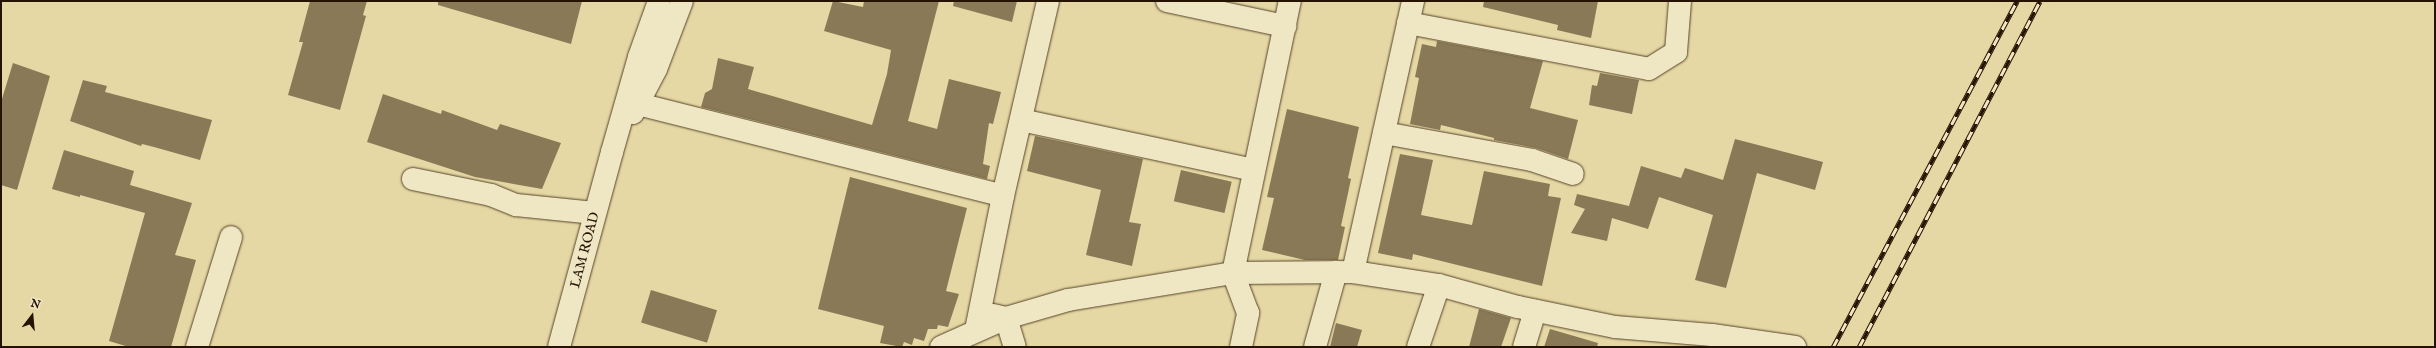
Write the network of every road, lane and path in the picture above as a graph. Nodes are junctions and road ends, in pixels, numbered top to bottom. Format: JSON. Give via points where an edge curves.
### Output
{"nodes":[{"id":1,"x":659,"y":1,"type":"edge"},
{"id":2,"x":682,"y":1,"type":"edge"},
{"id":3,"x":1048,"y":1,"type":"edge"},
{"id":4,"x":1167,"y":1,"type":"edge"},
{"id":5,"x":1290,"y":1,"type":"edge"},
{"id":6,"x":1413,"y":1,"type":"edge"},
{"id":7,"x":1680,"y":1,"type":"edge"},
{"id":8,"x":1408,"y":23,"type":"junction"},
{"id":9,"x":1285,"y":26,"type":"junction"},
{"id":10,"x":638,"y":104,"type":"junction"},
{"id":11,"x":1021,"y":120,"type":"junction"},
{"id":12,"x":1384,"y":133,"type":"junction"},
{"id":13,"x":612,"y":152,"type":"junction"},
{"id":14,"x":1254,"y":170,"type":"junction"},
{"id":15,"x":1573,"y":174,"type":"dead end"},
{"id":16,"x":413,"y":179,"type":"dead end"},
{"id":17,"x":1003,"y":196,"type":"junction"},
{"id":18,"x":595,"y":213,"type":"junction"},
{"id":19,"x":231,"y":237,"type":"dead end"},
{"id":20,"x":1345,"y":272,"type":"junction"},
{"id":21,"x":1233,"y":273,"type":"junction"},
{"id":22,"x":1439,"y":285,"type":"junction"},
{"id":23,"x":1535,"y":311,"type":"junction"},
{"id":24,"x":1006,"y":318,"type":"junction"},
{"id":25,"x":978,"y":321,"type":"junction"},
{"id":26,"x":197,"y":347,"type":"edge"},
{"id":27,"x":559,"y":347,"type":"edge"},
{"id":28,"x":941,"y":347,"type":"edge"},
{"id":29,"x":1015,"y":347,"type":"edge"},
{"id":30,"x":1241,"y":347,"type":"edge"},
{"id":31,"x":1315,"y":347,"type":"edge"},
{"id":32,"x":1418,"y":347,"type":"edge"},
{"id":33,"x":1524,"y":347,"type":"edge"},
{"id":34,"x":1795,"y":347,"type":"edge"}],
"edges":[{"from":1,"to":13,"type":"street","via":[[639,57]]},
{"from":2,"to":10,"type":"street","via":[[656,69]]},
{"from":3,"to":11,"type":"street"},
{"from":4,"to":9,"type":"street"},
{"from":5,"to":9,"type":"street"},
{"from":6,"to":8,"type":"street"},
{"from":7,"to":8,"type":"street","via":[[1676,52],[1649,69]]},
{"from":8,"to":12,"type":"street"},
{"from":9,"to":14,"type":"street"},
{"from":10,"to":13,"type":"street"},
{"from":10,"to":17,"type":"street"},
{"from":11,"to":14,"type":"street"},
{"from":11,"to":17,"type":"street"},
{"from":12,"to":15,"type":"street","via":[[1532,160]]},
{"from":12,"to":20,"type":"street"},
{"from":13,"to":18,"type":"street","name":"LAM ROAD"},
{"from":14,"to":21,"type":"street"},
{"from":16,"to":18,"type":"street","via":[[491,195],[516,205]]},
{"from":17,"to":25,"type":"street"},
{"from":18,"to":27,"type":"street","name":"LAM ROAD"},
{"from":19,"to":26,"type":"street"},
{"from":20,"to":21,"type":"street"},
{"from":20,"to":22,"type":"street"},
{"from":20,"to":31,"type":"street"},
{"from":21,"to":24,"type":"street","via":[[1068,300]]},
{"from":21,"to":30,"type":"street","via":[[1248,313]]},
{"from":22,"to":23,"type":"street"},
{"from":22,"to":32,"type":"street"},
{"from":23,"to":33,"type":"street"},
{"from":23,"to":34,"type":"street","via":[[1615,327],[1712,335]]},
{"from":24,"to":25,"type":"street"},
{"from":24,"to":29,"type":"street"},
{"from":25,"to":28,"type":"street"}]}
